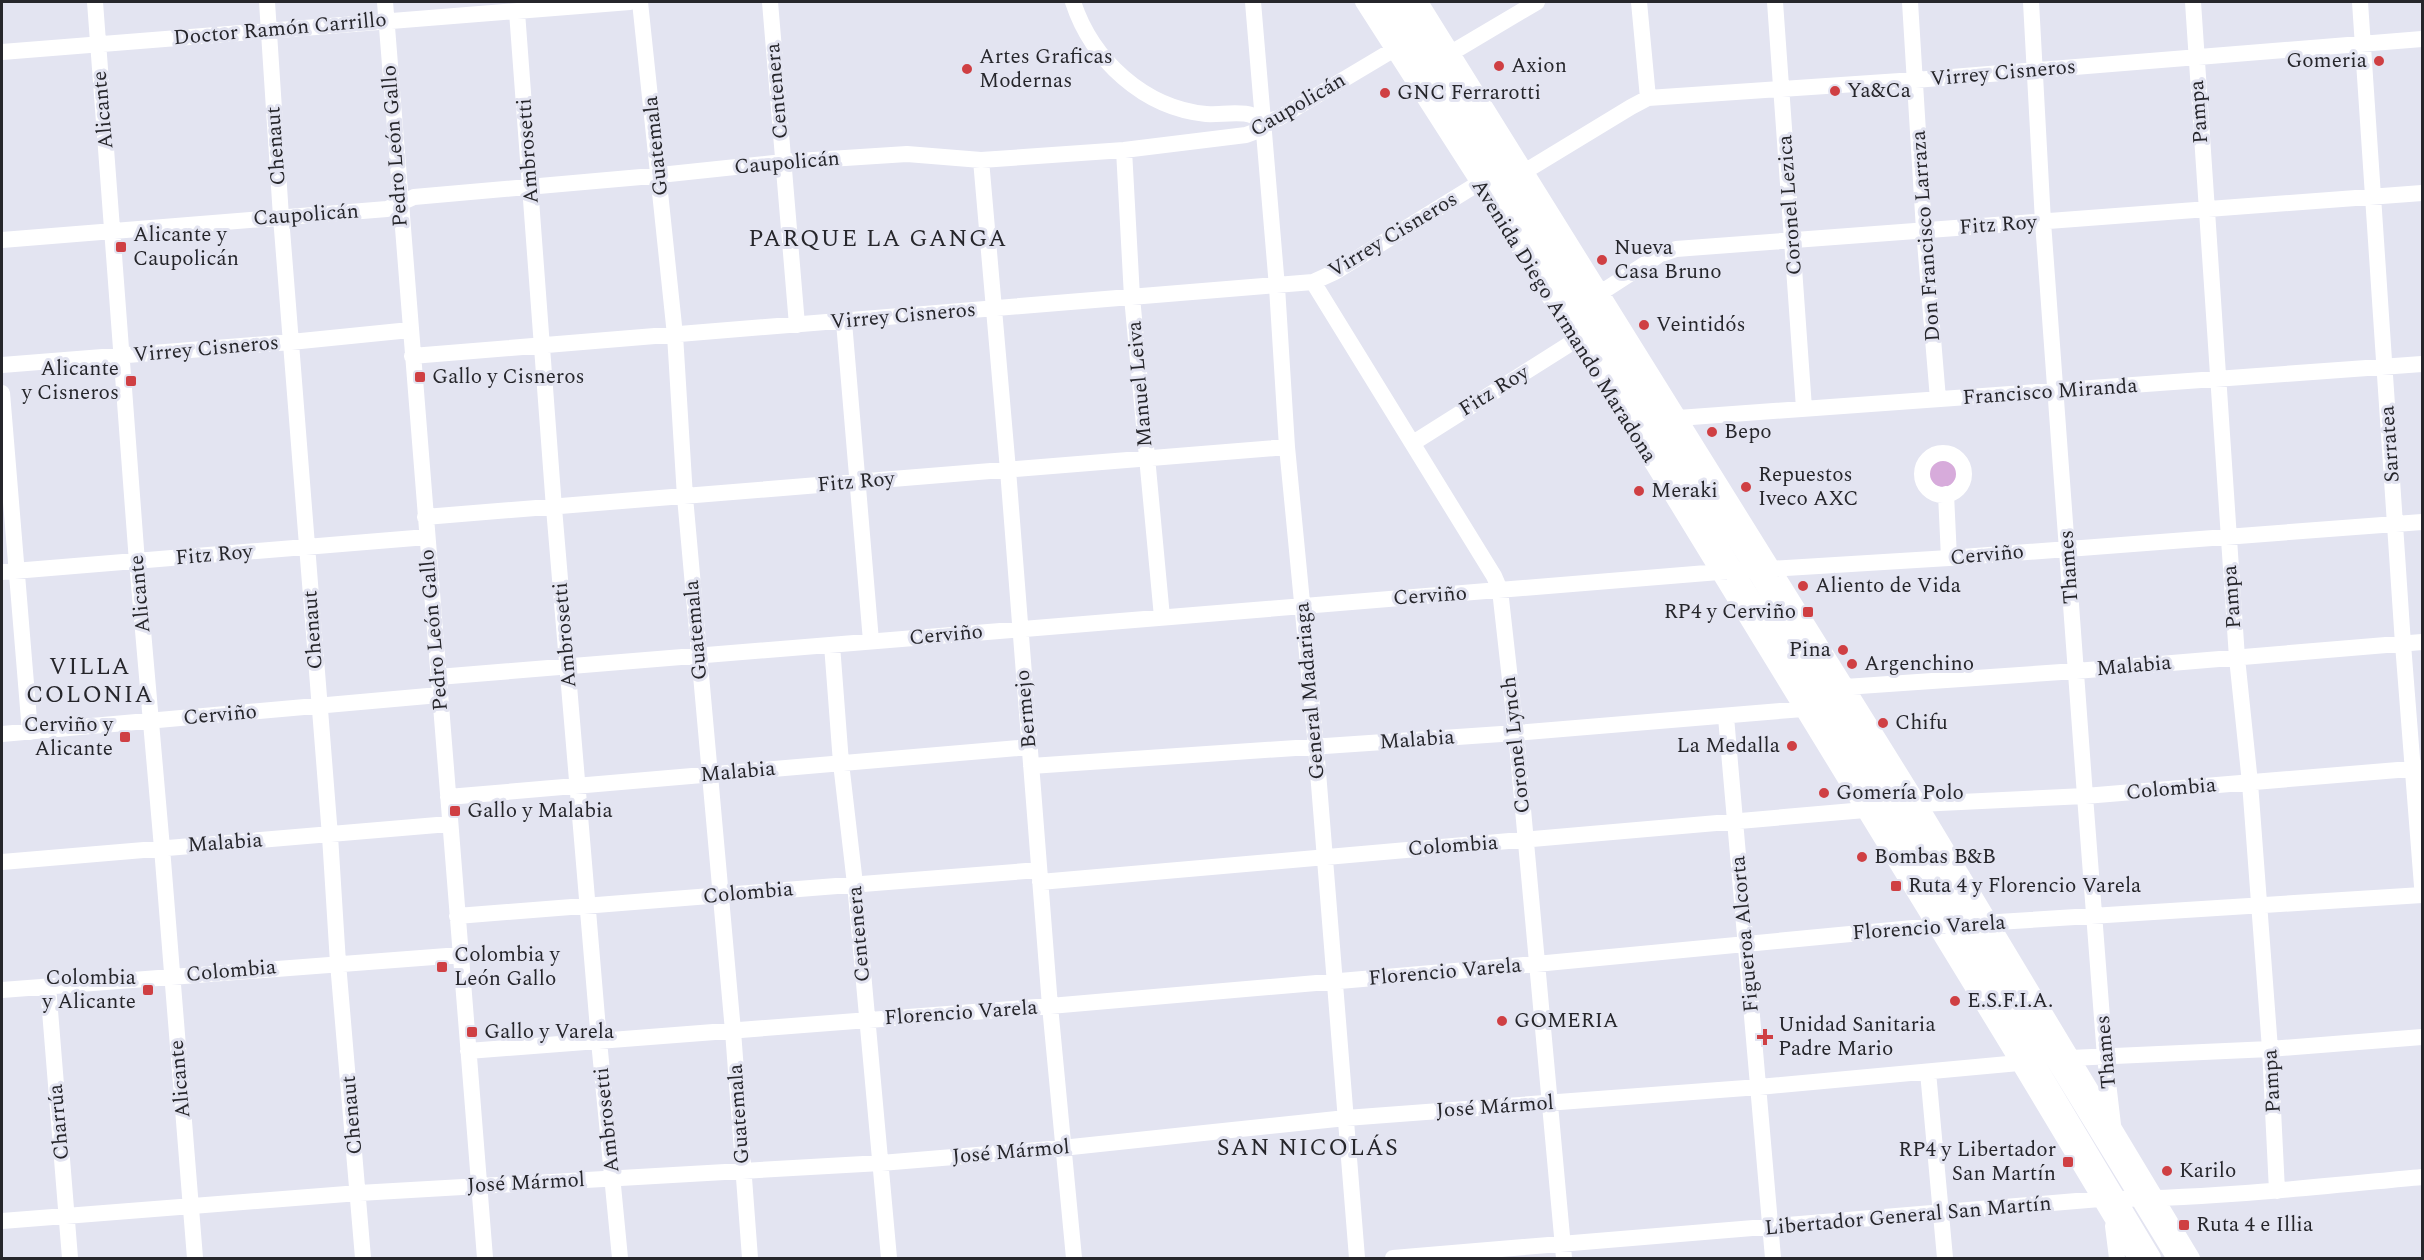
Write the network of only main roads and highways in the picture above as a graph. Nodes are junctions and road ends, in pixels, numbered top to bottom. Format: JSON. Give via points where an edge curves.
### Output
{"nodes":[{"id":1,"x":1382,"y":2,"type":"edge"},
{"id":2,"x":1404,"y":2,"type":"edge"},
{"id":3,"x":1501,"y":177,"type":"junction"},
{"id":4,"x":1534,"y":248,"type":"junction"},
{"id":5,"x":1581,"y":337,"type":"junction"},
{"id":6,"x":1648,"y":456,"type":"road end"},
{"id":7,"x":1726,"y":572,"type":"junction"},
{"id":8,"x":1760,"y":614,"type":"junction"},
{"id":9,"x":1807,"y":703,"type":"junction"},
{"id":10,"x":1870,"y":758,"type":"junction"},
{"id":11,"x":1921,"y":842,"type":"junction"},
{"id":12,"x":1962,"y":925,"type":"junction"},
{"id":13,"x":1995,"y":998,"type":"junction"},
{"id":14,"x":2058,"y":1104,"type":"junction"},
{"id":15,"x":2151,"y":1258,"type":"edge"},
{"id":16,"x":2181,"y":1258,"type":"edge"}],
"edges":[{"from":1,"to":3,"type":"main road","name":"Avenida Diego Armando Maradona","via":[[1402,50]]},
{"from":2,"to":3,"type":"main road","name":"Avenida Diego Armando Maradona","via":[[1444,54]]},
{"from":3,"to":4,"type":"main road","name":"Avenida Diego Armando Maradona"},
{"from":3,"to":10,"type":"main road","name":"Avenida Diego Armando Maradona","via":[[1594,297],[1764,570]]},
{"from":4,"to":5,"type":"main road","name":"Avenida Diego Armando Maradona"},
{"from":4,"to":5,"type":"main road","via":[[1553,303]]},
{"from":5,"to":7,"type":"main road","name":"Avenida Diego Armando Maradona"},
{"from":6,"to":7,"type":"main road"},
{"from":7,"to":8,"type":"main road","name":"Avenida Diego Armando Maradona"},
{"from":8,"to":9,"type":"main road","name":"Avenida Diego Armando Maradona"},
{"from":8,"to":9,"type":"main road","via":[[1770,655]]},
{"from":9,"to":12,"type":"main road","name":"Avenida Diego Armando Maradona"},
{"from":10,"to":11,"type":"main road","name":"Avenida Diego Armando Maradona"},
{"from":10,"to":11,"type":"main road","via":[[1919,804]]},
{"from":11,"to":12,"type":"main road","name":"Avenida Diego Armando Maradona"},
{"from":12,"to":13,"type":"main road","name":"Avenida Diego Armando Maradona"},
{"from":12,"to":16,"type":"main road","name":"Avenida Diego Armando Maradona","via":[[2149,1199]]},
{"from":13,"to":14,"type":"main road","name":"Avenida Diego Armando Maradona"},
{"from":13,"to":14,"type":"main road","via":[[2019,1063]]},
{"from":14,"to":15,"type":"main road","name":"Avenida Diego Armando Maradona","via":[[2107,1199]]}]}
